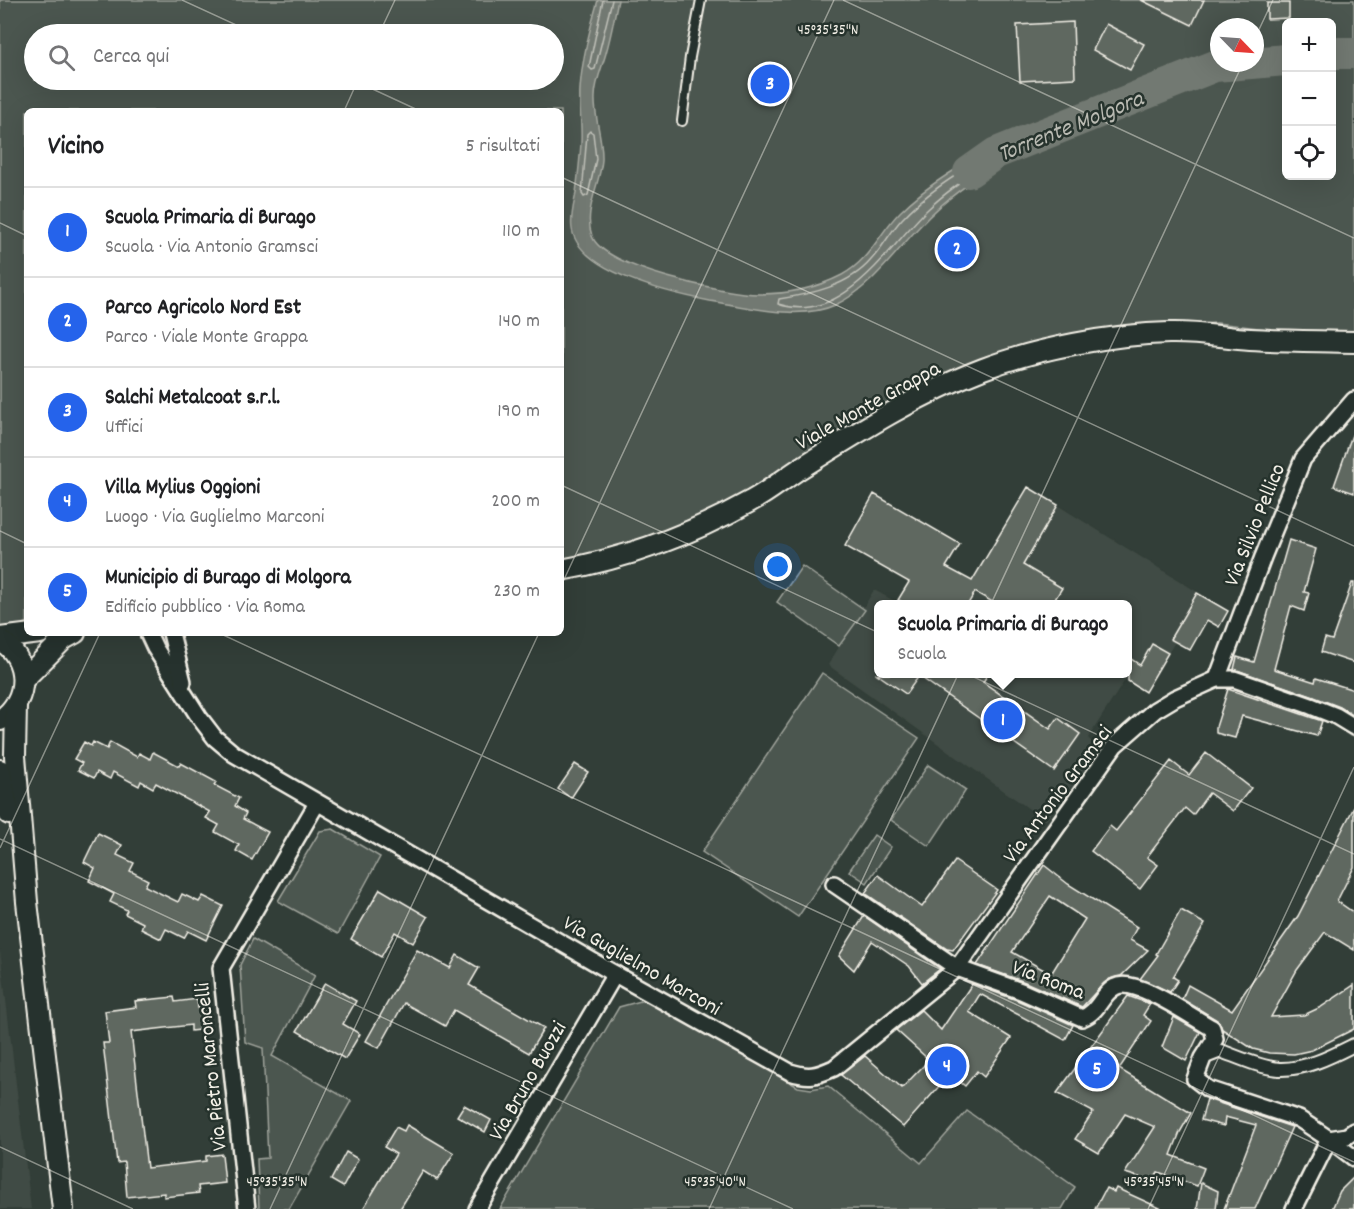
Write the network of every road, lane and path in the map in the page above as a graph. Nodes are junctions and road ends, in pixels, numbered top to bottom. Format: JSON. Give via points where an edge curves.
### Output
{"nodes":[{"id":1,"x":701,"y":0,"type":"edge"},
{"id":2,"x":682,"y":121,"type":"dead end"},
{"id":3,"x":1284,"y":341,"type":"junction"},
{"id":4,"x":1354,"y":342,"type":"edge"},
{"id":5,"x":1354,"y":354,"type":"edge"},
{"id":6,"x":1354,"y":400,"type":"edge"},
{"id":7,"x":564,"y":569,"type":"edge"},
{"id":8,"x":24,"y":635,"type":"edge"},
{"id":9,"x":70,"y":636,"type":"edge"},
{"id":10,"x":149,"y":636,"type":"edge"},
{"id":11,"x":172,"y":636,"type":"edge"},
{"id":12,"x":0,"y":639,"type":"edge"},
{"id":13,"x":1217,"y":679,"type":"junction"},
{"id":14,"x":23,"y":680,"type":"junction"},
{"id":15,"x":188,"y":697,"type":"junction"},
{"id":16,"x":16,"y":705,"type":"junction"},
{"id":17,"x":0,"y":720,"type":"edge"},
{"id":18,"x":1354,"y":727,"type":"edge"},
{"id":19,"x":0,"y":770,"type":"edge"},
{"id":20,"x":317,"y":803,"type":"junction"},
{"id":21,"x":834,"y":884,"type":"dead end"},
{"id":22,"x":27,"y":902,"type":"junction"},
{"id":23,"x":957,"y":968,"type":"junction"},
{"id":24,"x":615,"y":974,"type":"junction"},
{"id":25,"x":1354,"y":1045,"type":"edge"},
{"id":26,"x":1203,"y":1058,"type":"junction"},
{"id":27,"x":1354,"y":1131,"type":"edge"},
{"id":28,"x":1329,"y":1139,"type":"junction"},
{"id":29,"x":1354,"y":1158,"type":"edge"},
{"id":30,"x":63,"y":1209,"type":"edge"},
{"id":31,"x":247,"y":1209,"type":"edge"},
{"id":32,"x":477,"y":1209,"type":"edge"},
{"id":33,"x":1294,"y":1209,"type":"edge"}],
"edges":[{"from":1,"to":2,"type":"lane"},
{"from":3,"to":4,"type":"street"},
{"from":3,"to":5,"type":"street"},
{"from":3,"to":7,"type":"street","name":"Viale Monte Grappa","via":[[1169,333],[1104,340],[982,369],[896,410],[753,501],[654,546]]},
{"from":6,"to":13,"type":"street","name":"Via Silvio Pellico","via":[[1303,459]]},
{"from":8,"to":12,"type":"street"},
{"from":9,"to":14,"type":"street"},
{"from":10,"to":15,"type":"street","name":"Via Guglielmo Marconi"},
{"from":11,"to":15,"type":"street","name":"Via Guglielmo Marconi"},
{"from":12,"to":14,"type":"street","via":[[20,663]]},
{"from":13,"to":18,"type":"street","via":[[1245,683],[1336,716]]},
{"from":13,"to":23,"type":"street","name":"Via Antonio Gramsci","via":[[1155,710],[1115,745]]},
{"from":14,"to":16,"type":"street"},
{"from":15,"to":20,"type":"street","name":"Via Guglielmo Marconi","via":[[214,738]]},
{"from":16,"to":17,"type":"street"},
{"from":16,"to":22,"type":"street","via":[[15,756]]},
{"from":19,"to":22,"type":"street"},
{"from":20,"to":24,"type":"street","name":"Via Guglielmo Marconi"},
{"from":20,"to":31,"type":"street","name":"Via Pietro Maroncelli","via":[[222,968]]},
{"from":21,"to":23,"type":"street"},
{"from":22,"to":30,"type":"street"},
{"from":23,"to":24,"type":"street","name":"Via Guglielmo Marconi","via":[[834,1068],[805,1077],[789,1072]]},
{"from":23,"to":26,"type":"street","name":"Via Roma","via":[[1082,1018],[1092,1015],[1115,987],[1140,988],[1212,1028],[1215,1039]]},
{"from":24,"to":32,"type":"street","name":"Via Bruno Buozzi"},
{"from":25,"to":26,"type":"street","via":[[1326,1059],[1281,1069],[1221,1051]]},
{"from":26,"to":28,"type":"street","via":[[1195,1078],[1208,1089],[1299,1119]]},
{"from":27,"to":28,"type":"street"},
{"from":28,"to":29,"type":"street"},
{"from":28,"to":33,"type":"street"}]}
